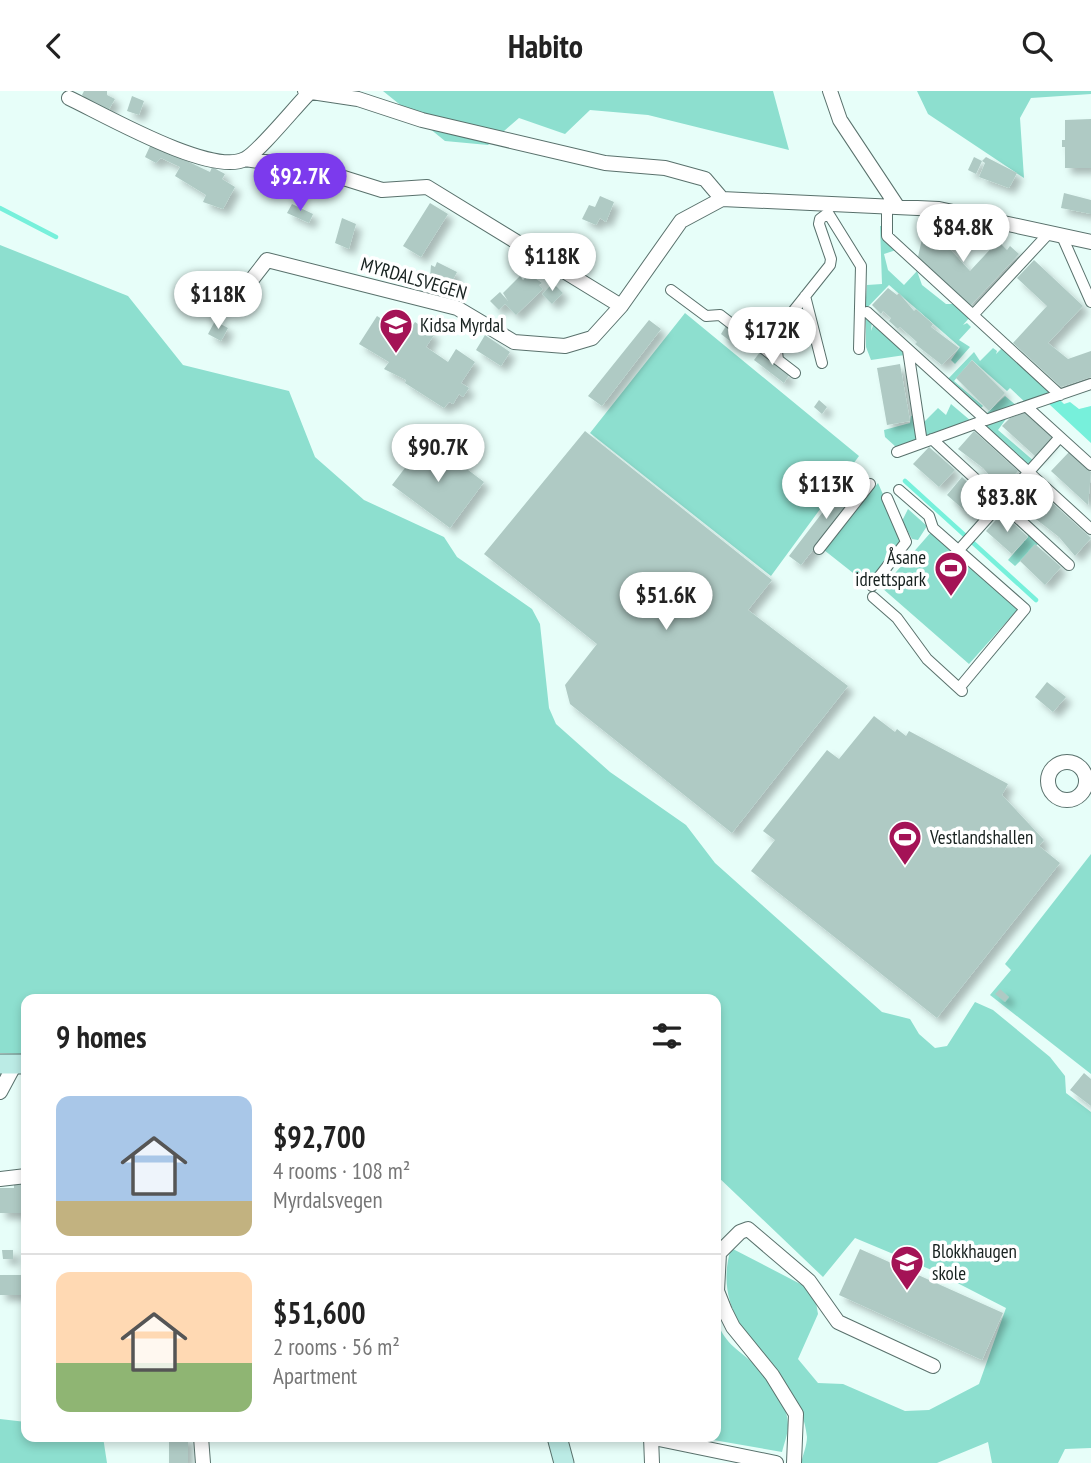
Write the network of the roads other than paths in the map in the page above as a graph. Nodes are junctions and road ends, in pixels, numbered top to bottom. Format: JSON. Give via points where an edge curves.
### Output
{"nodes":[{"id":1,"x":830,"y":91,"type":"edge"},
{"id":2,"x":307,"y":92,"type":"edge"},
{"id":3,"x":67,"y":93,"type":"edge"},
{"id":4,"x":245,"y":159,"type":"junction"},
{"id":5,"x":722,"y":199,"type":"junction"},
{"id":6,"x":892,"y":206,"type":"junction"},
{"id":7,"x":1055,"y":233,"type":"junction"},
{"id":8,"x":1091,"y":241,"type":"edge"},
{"id":9,"x":671,"y":290,"type":"dead end"},
{"id":10,"x":805,"y":296,"type":"junction"},
{"id":11,"x":236,"y":300,"type":"dead end"},
{"id":12,"x":1090,"y":300,"type":"edge"},
{"id":13,"x":621,"y":306,"type":"junction"},
{"id":14,"x":867,"y":312,"type":"dead end"},
{"id":15,"x":973,"y":315,"type":"junction"},
{"id":16,"x":859,"y":349,"type":"dead end"},
{"id":17,"x":908,"y":349,"type":"junction"},
{"id":18,"x":778,"y":361,"type":"junction"},
{"id":19,"x":822,"y":363,"type":"dead end"},
{"id":20,"x":795,"y":373,"type":"dead end"},
{"id":21,"x":1091,"y":384,"type":"edge"},
{"id":22,"x":1060,"y":395,"type":"junction"},
{"id":23,"x":1027,"y":407,"type":"junction"},
{"id":24,"x":981,"y":422,"type":"junction"},
{"id":25,"x":1060,"y":437,"type":"junction"},
{"id":26,"x":927,"y":441,"type":"junction"},
{"id":27,"x":897,"y":452,"type":"dead end"},
{"id":28,"x":1091,"y":465,"type":"edge"},
{"id":29,"x":1029,"y":472,"type":"junction"},
{"id":30,"x":870,"y":484,"type":"dead end"},
{"id":31,"x":900,"y":490,"type":"dead end"},
{"id":32,"x":887,"y":498,"type":"dead end"},
{"id":33,"x":1001,"y":503,"type":"junction"},
{"id":34,"x":1091,"y":529,"type":"edge"},
{"id":35,"x":961,"y":547,"type":"junction"},
{"id":36,"x":819,"y":549,"type":"dead end"},
{"id":37,"x":1069,"y":565,"type":"dead end"},
{"id":38,"x":14,"y":1064,"type":"edge"},
{"id":39,"x":0,"y":1092,"type":"edge"},
{"id":40,"x":21,"y":1177,"type":"edge"},
{"id":41,"x":0,"y":1179,"type":"edge"},
{"id":42,"x":721,"y":1250,"type":"edge"},
{"id":43,"x":721,"y":1300,"type":"edge"},
{"id":44,"x":933,"y":1366,"type":"dead end"},
{"id":45,"x":201,"y":1442,"type":"edge"},
{"id":46,"x":560,"y":1442,"type":"edge"},
{"id":47,"x":650,"y":1442,"type":"edge"},
{"id":48,"x":674,"y":1442,"type":"edge"},
{"id":49,"x":203,"y":1463,"type":"edge"},
{"id":50,"x":564,"y":1463,"type":"edge"},
{"id":51,"x":652,"y":1463,"type":"edge"},
{"id":52,"x":776,"y":1463,"type":"edge"},
{"id":53,"x":794,"y":1463,"type":"edge"}],
"edges":[{"from":1,"to":6,"type":"street","via":[[840,120]]},
{"from":2,"to":4,"type":"street"},
{"from":2,"to":5,"type":"street","via":[[358,99],[422,120],[605,163],[665,168],[705,179]]},
{"from":3,"to":4,"type":"street","via":[[177,150],[213,163]]},
{"from":4,"to":13,"type":"street","via":[[315,169],[382,190],[427,187]]},
{"from":5,"to":6,"type":"street"},
{"from":5,"to":13,"type":"street","name":"MYRDALSVEGEN","via":[[681,221]]},
{"from":6,"to":7,"type":"street","via":[[939,209]]},
{"from":6,"to":15,"type":"street","via":[[887,236]]},
{"from":7,"to":8,"type":"street"},
{"from":7,"to":12,"type":"street"},
{"from":7,"to":15,"type":"street"},
{"from":9,"to":18,"type":"street","via":[[706,316],[720,315]]},
{"from":10,"to":16,"type":"street","via":[[830,265],[819,224],[828,213],[861,266]]},
{"from":10,"to":18,"type":"street","via":[[775,334]]},
{"from":10,"to":19,"type":"street"},
{"from":11,"to":13,"type":"street","name":"MYRDALSVEGEN","via":[[267,260],[457,308],[514,342],[546,346],[592,338]]},
{"from":14,"to":17,"type":"street"},
{"from":15,"to":22,"type":"street"},
{"from":17,"to":24,"type":"street"},
{"from":17,"to":26,"type":"street"},
{"from":18,"to":20,"type":"street"},
{"from":21,"to":22,"type":"street"},
{"from":22,"to":23,"type":"street"},
{"from":23,"to":24,"type":"street"},
{"from":23,"to":25,"type":"street"},
{"from":24,"to":26,"type":"street"},
{"from":24,"to":29,"type":"street"},
{"from":25,"to":28,"type":"street"},
{"from":25,"to":29,"type":"street"},
{"from":26,"to":27,"type":"street"},
{"from":26,"to":33,"type":"street"},
{"from":29,"to":33,"type":"street"},
{"from":29,"to":34,"type":"street"},
{"from":30,"to":36,"type":"street"},
{"from":31,"to":35,"type":"street","via":[[929,516],[933,528]]},
{"from":32,"to":35,"type":"street","via":[[906,542],[873,591],[928,659],[961,689],[1025,609]]},
{"from":33,"to":35,"type":"street"},
{"from":33,"to":37,"type":"street"},
{"from":38,"to":39,"type":"street"},
{"from":40,"to":41,"type":"street"},
{"from":42,"to":44,"type":"street","via":[[748,1229],[809,1281],[838,1322]]},
{"from":43,"to":53,"type":"street","via":[[733,1327],[772,1375],[796,1415]]},
{"from":45,"to":49,"type":"street"},
{"from":46,"to":50,"type":"main road"},
{"from":47,"to":51,"type":"street"},
{"from":48,"to":52,"type":"street"}]}
